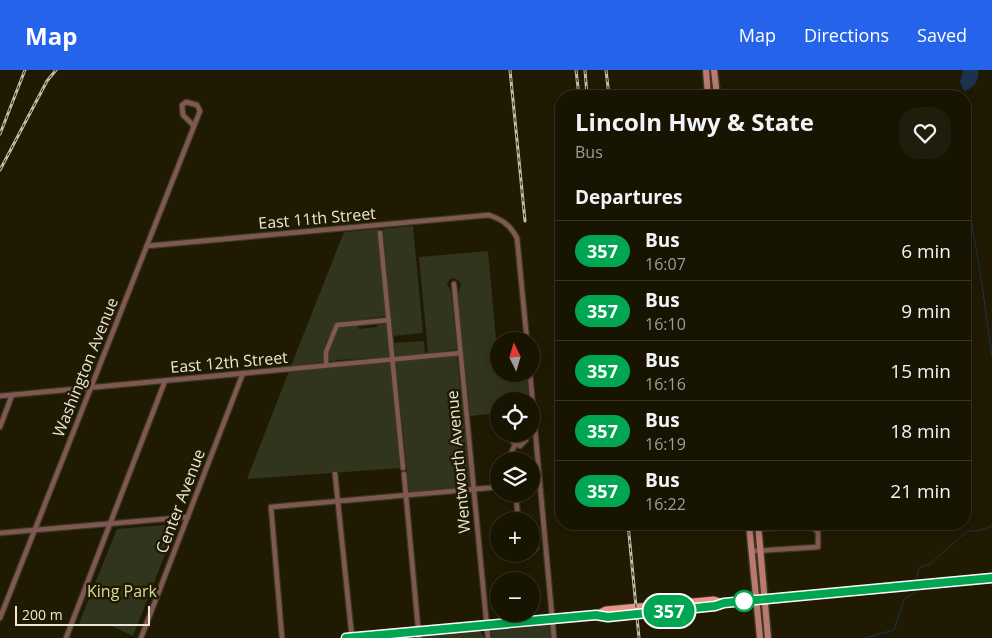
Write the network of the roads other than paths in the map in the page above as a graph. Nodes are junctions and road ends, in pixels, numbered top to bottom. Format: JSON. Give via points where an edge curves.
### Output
{"nodes":[{"id":1,"x":706,"y":70,"type":"edge"},
{"id":2,"x":714,"y":70,"type":"edge"},
{"id":3,"x":708,"y":90,"type":"edge"},
{"id":4,"x":716,"y":90,"type":"edge"},
{"id":5,"x":193,"y":125,"type":"junction"},
{"id":6,"x":380,"y":233,"type":"dead end"},
{"id":7,"x":147,"y":246,"type":"junction"},
{"id":8,"x":454,"y":284,"type":"dead end"},
{"id":9,"x":389,"y":320,"type":"junction"},
{"id":10,"x":526,"y":332,"type":"edge"},
{"id":11,"x":461,"y":353,"type":"junction"},
{"id":12,"x":393,"y":359,"type":"junction"},
{"id":13,"x":326,"y":366,"type":"junction"},
{"id":14,"x":242,"y":373,"type":"junction"},
{"id":15,"x":165,"y":381,"type":"junction"},
{"id":16,"x":531,"y":382,"type":"edge"},
{"id":17,"x":90,"y":388,"type":"junction"},
{"id":18,"x":12,"y":395,"type":"junction"},
{"id":19,"x":0,"y":396,"type":"edge"},
{"id":20,"x":0,"y":427,"type":"edge"},
{"id":21,"x":513,"y":442,"type":"edge"},
{"id":22,"x":525,"y":442,"type":"edge"},
{"id":23,"x":515,"y":445,"type":"junction"},
{"id":24,"x":512,"y":452,"type":"edge"},
{"id":25,"x":335,"y":474,"type":"dead end"},
{"id":26,"x":490,"y":488,"type":"edge"},
{"id":27,"x":473,"y":489,"type":"junction"},
{"id":28,"x":406,"y":495,"type":"junction"},
{"id":29,"x":338,"y":502,"type":"junction"},
{"id":30,"x":188,"y":517,"type":"junction"},
{"id":31,"x":111,"y":523,"type":"junction"},
{"id":32,"x":34,"y":530,"type":"junction"},
{"id":33,"x":750,"y":530,"type":"edge"},
{"id":34,"x":758,"y":530,"type":"edge"},
{"id":35,"x":816,"y":530,"type":"edge"},
{"id":36,"x":0,"y":533,"type":"edge"},
{"id":37,"x":760,"y":550,"type":"junction"},
{"id":38,"x":752,"y":551,"type":"junction"},
{"id":39,"x":992,"y":578,"type":"edge"},
{"id":40,"x":760,"y":600,"type":"junction"},
{"id":41,"x":0,"y":618,"type":"edge"},
{"id":42,"x":553,"y":619,"type":"junction"},
{"id":43,"x":486,"y":625,"type":"junction"},
{"id":44,"x":419,"y":635,"type":"edge"},
{"id":45,"x":66,"y":638,"type":"edge"},
{"id":46,"x":141,"y":638,"type":"edge"},
{"id":47,"x":282,"y":638,"type":"edge"},
{"id":48,"x":346,"y":638,"type":"edge"},
{"id":49,"x":352,"y":638,"type":"edge"},
{"id":50,"x":488,"y":638,"type":"edge"},
{"id":51,"x":554,"y":638,"type":"edge"},
{"id":52,"x":760,"y":638,"type":"edge"},
{"id":53,"x":768,"y":638,"type":"edge"}],
"edges":[{"from":1,"to":3,"type":"street"},
{"from":2,"to":4,"type":"street"},
{"from":5,"to":5,"type":"street","name":"Washington Avenue","via":[[200,111],[197,105],[186,102],[182,105],[183,115]]},
{"from":5,"to":7,"type":"street","name":"Washington Avenue"},
{"from":6,"to":9,"type":"street"},
{"from":7,"to":10,"type":"street","name":"East 11th Street","via":[[489,215],[512,228],[517,238]]},
{"from":7,"to":17,"type":"street","name":"Washington Avenue"},
{"from":8,"to":11,"type":"street","name":"Wentworth Avenue"},
{"from":9,"to":12,"type":"street"},
{"from":9,"to":13,"type":"street","via":[[338,325],[326,352]]},
{"from":11,"to":12,"type":"street","name":"East 12th Street"},
{"from":11,"to":27,"type":"street","name":"Wentworth Avenue"},
{"from":12,"to":13,"type":"street","name":"East 12th Street"},
{"from":12,"to":28,"type":"street"},
{"from":13,"to":14,"type":"street","name":"East 12th Street"},
{"from":14,"to":15,"type":"street","name":"East 12th Street"},
{"from":14,"to":30,"type":"street","name":"Center Avenue"},
{"from":15,"to":17,"type":"street","name":"East 12th Street"},
{"from":15,"to":31,"type":"street"},
{"from":16,"to":42,"type":"street"},
{"from":17,"to":18,"type":"street","name":"East 12th Street"},
{"from":17,"to":32,"type":"street","name":"Washington Avenue"},
{"from":18,"to":19,"type":"street","name":"East 12th Street"},
{"from":18,"to":20,"type":"street"},
{"from":21,"to":23,"type":"street"},
{"from":22,"to":23,"type":"street"},
{"from":23,"to":24,"type":"street"},
{"from":25,"to":29,"type":"street"},
{"from":26,"to":27,"type":"street"},
{"from":27,"to":28,"type":"street"},
{"from":27,"to":43,"type":"street","name":"Wentworth Avenue"},
{"from":28,"to":29,"type":"street"},
{"from":28,"to":44,"type":"street"},
{"from":29,"to":47,"type":"street","via":[[272,507]]},
{"from":29,"to":49,"type":"street"},
{"from":30,"to":31,"type":"street"},
{"from":30,"to":46,"type":"street","name":"Center Avenue"},
{"from":31,"to":32,"type":"street"},
{"from":31,"to":45,"type":"street"},
{"from":32,"to":36,"type":"street"},
{"from":32,"to":41,"type":"street","name":"Washington Avenue"},
{"from":33,"to":38,"type":"street"},
{"from":34,"to":37,"type":"street"},
{"from":35,"to":37,"type":"street","via":[[818,547]]},
{"from":37,"to":38,"type":"street"},
{"from":37,"to":40,"type":"street"},
{"from":38,"to":40,"type":"street"},
{"from":39,"to":40,"type":"main road"},
{"from":40,"to":42,"type":"main road","via":[[608,617]]},
{"from":40,"to":52,"type":"street"},
{"from":40,"to":53,"type":"street"},
{"from":42,"to":43,"type":"main road"},
{"from":42,"to":51,"type":"street"},
{"from":43,"to":44,"type":"main road"},
{"from":43,"to":50,"type":"street","name":"Wentworth Avenue"},
{"from":44,"to":49,"type":"main road"},
{"from":48,"to":49,"type":"main road"}]}
